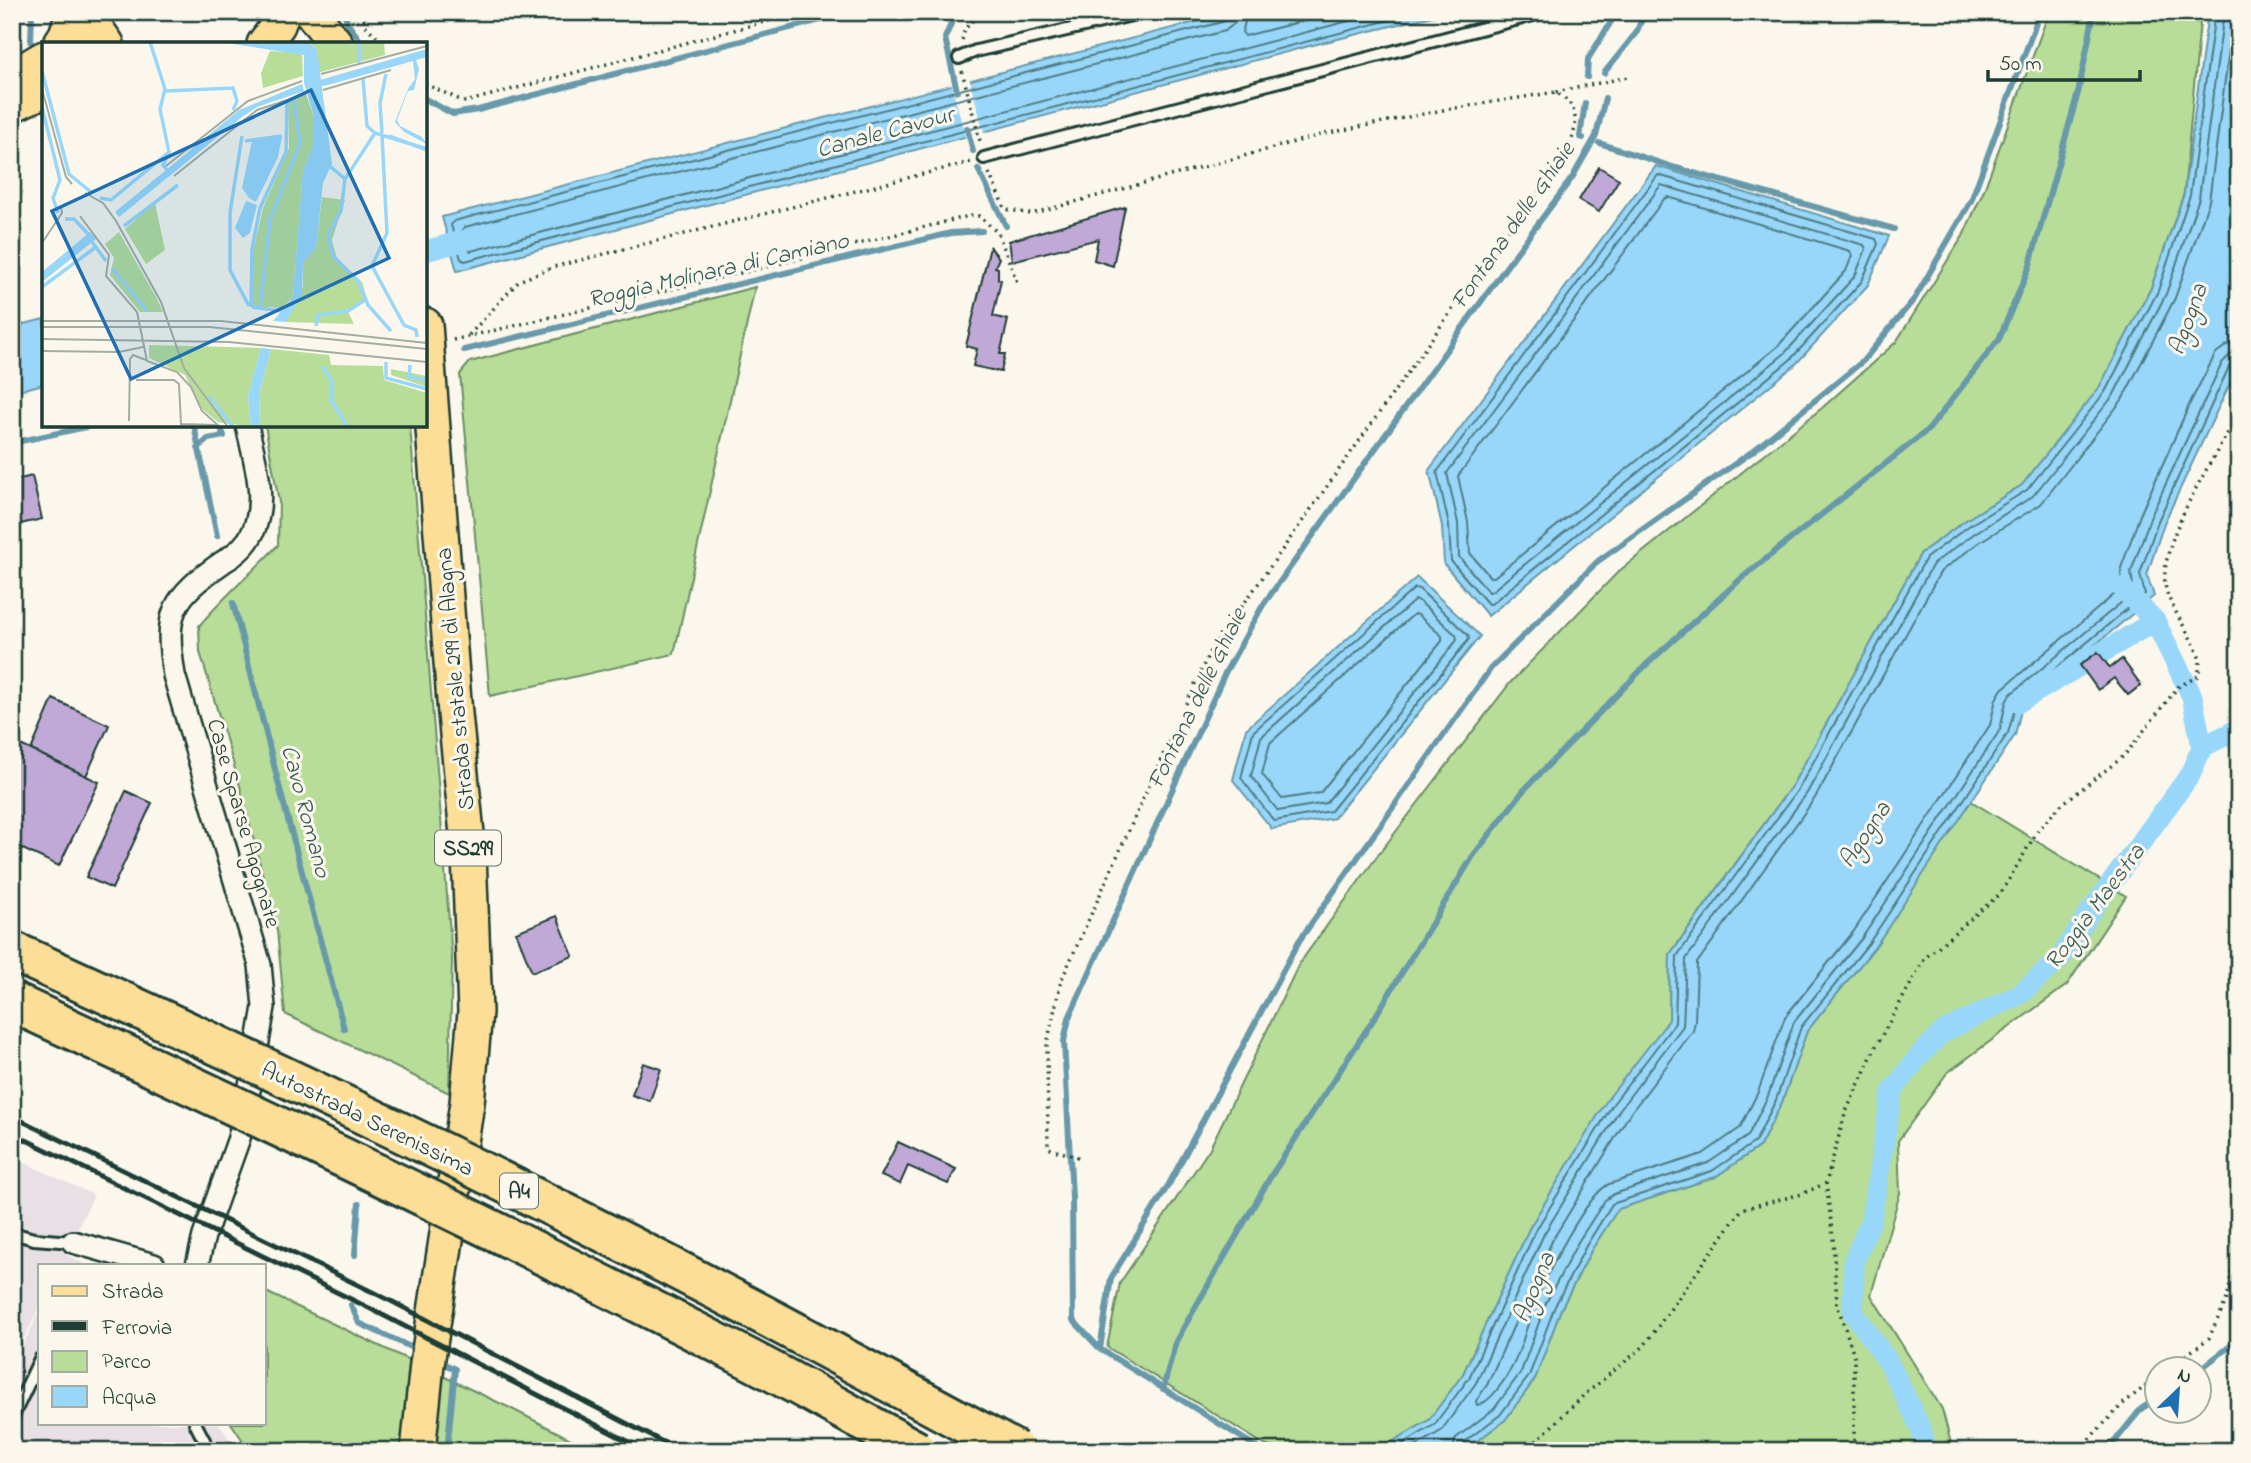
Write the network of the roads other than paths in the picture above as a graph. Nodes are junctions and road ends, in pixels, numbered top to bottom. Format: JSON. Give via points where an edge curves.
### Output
{"nodes":[{"id":1,"x":73,"y":12,"type":"edge"},
{"id":2,"x":88,"y":12,"type":"edge"},
{"id":3,"x":283,"y":12,"type":"edge"},
{"id":4,"x":311,"y":12,"type":"edge"},
{"id":5,"x":1145,"y":12,"type":"edge"},
{"id":6,"x":1545,"y":12,"type":"edge"},
{"id":7,"x":61,"y":42,"type":"edge"},
{"id":8,"x":106,"y":42,"type":"edge"},
{"id":9,"x":265,"y":42,"type":"edge"},
{"id":10,"x":334,"y":42,"type":"edge"},
{"id":11,"x":42,"y":59,"type":"edge"},
{"id":12,"x":960,"y":62,"type":"road end"},
{"id":13,"x":12,"y":77,"type":"edge"},
{"id":14,"x":42,"y":91,"type":"edge"},
{"id":15,"x":12,"y":105,"type":"edge"},
{"id":16,"x":983,"y":153,"type":"road end"},
{"id":17,"x":427,"y":349,"type":"edge"},
{"id":18,"x":248,"y":427,"type":"edge"},
{"id":19,"x":12,"y":951,"type":"edge"},
{"id":20,"x":12,"y":1002,"type":"edge"},
{"id":21,"x":12,"y":1233,"type":"edge"},
{"id":22,"x":74,"y":1242,"type":"joint"},
{"id":23,"x":151,"y":1264,"type":"edge"},
{"id":24,"x":197,"y":1264,"type":"edge"},
{"id":25,"x":38,"y":1363,"type":"edge"},
{"id":26,"x":12,"y":1418,"type":"edge"},
{"id":27,"x":196,"y":1424,"type":"edge"},
{"id":28,"x":213,"y":1451,"type":"edge"},
{"id":29,"x":418,"y":1451,"type":"edge"},
{"id":30,"x":917,"y":1451,"type":"edge"},
{"id":31,"x":1016,"y":1451,"type":"edge"}],
"edges":[{"from":1,"to":7,"type":"main road"},
{"from":2,"to":8,"type":"main road"},
{"from":3,"to":9,"type":"main road"},
{"from":4,"to":10,"type":"main road"},
{"from":5,"to":12,"type":"lane","via":[[976,51]]},
{"from":6,"to":16,"type":"lane"},
{"from":11,"to":13,"type":"main road"},
{"from":14,"to":15,"type":"main road"},
{"from":17,"to":29,"type":"main road","name":"Strada statale 299 di Alagna","number":"SS299","via":[[469,854],[475,1012],[467,1103]]},
{"from":18,"to":24,"type":"street","name":"Case Sparse Agognate","via":[[258,469],[259,507],[253,532],[244,546],[180,597],[170,621],[174,675],[260,965],[264,1007],[239,1138]]},
{"from":19,"to":31,"type":"highway","name":"Autostrada Serenissima","number":"A4","bridge":true,"via":[[582,1222]]},
{"from":20,"to":30,"type":"highway","name":"Autostrada Serenissima","number":"A4","bridge":true,"via":[[502,1235],[742,1355]]},
{"from":21,"to":22,"type":"lane"},
{"from":22,"to":23,"type":"street"},
{"from":25,"to":26,"type":"lane"},
{"from":27,"to":28,"type":"lane"}]}
